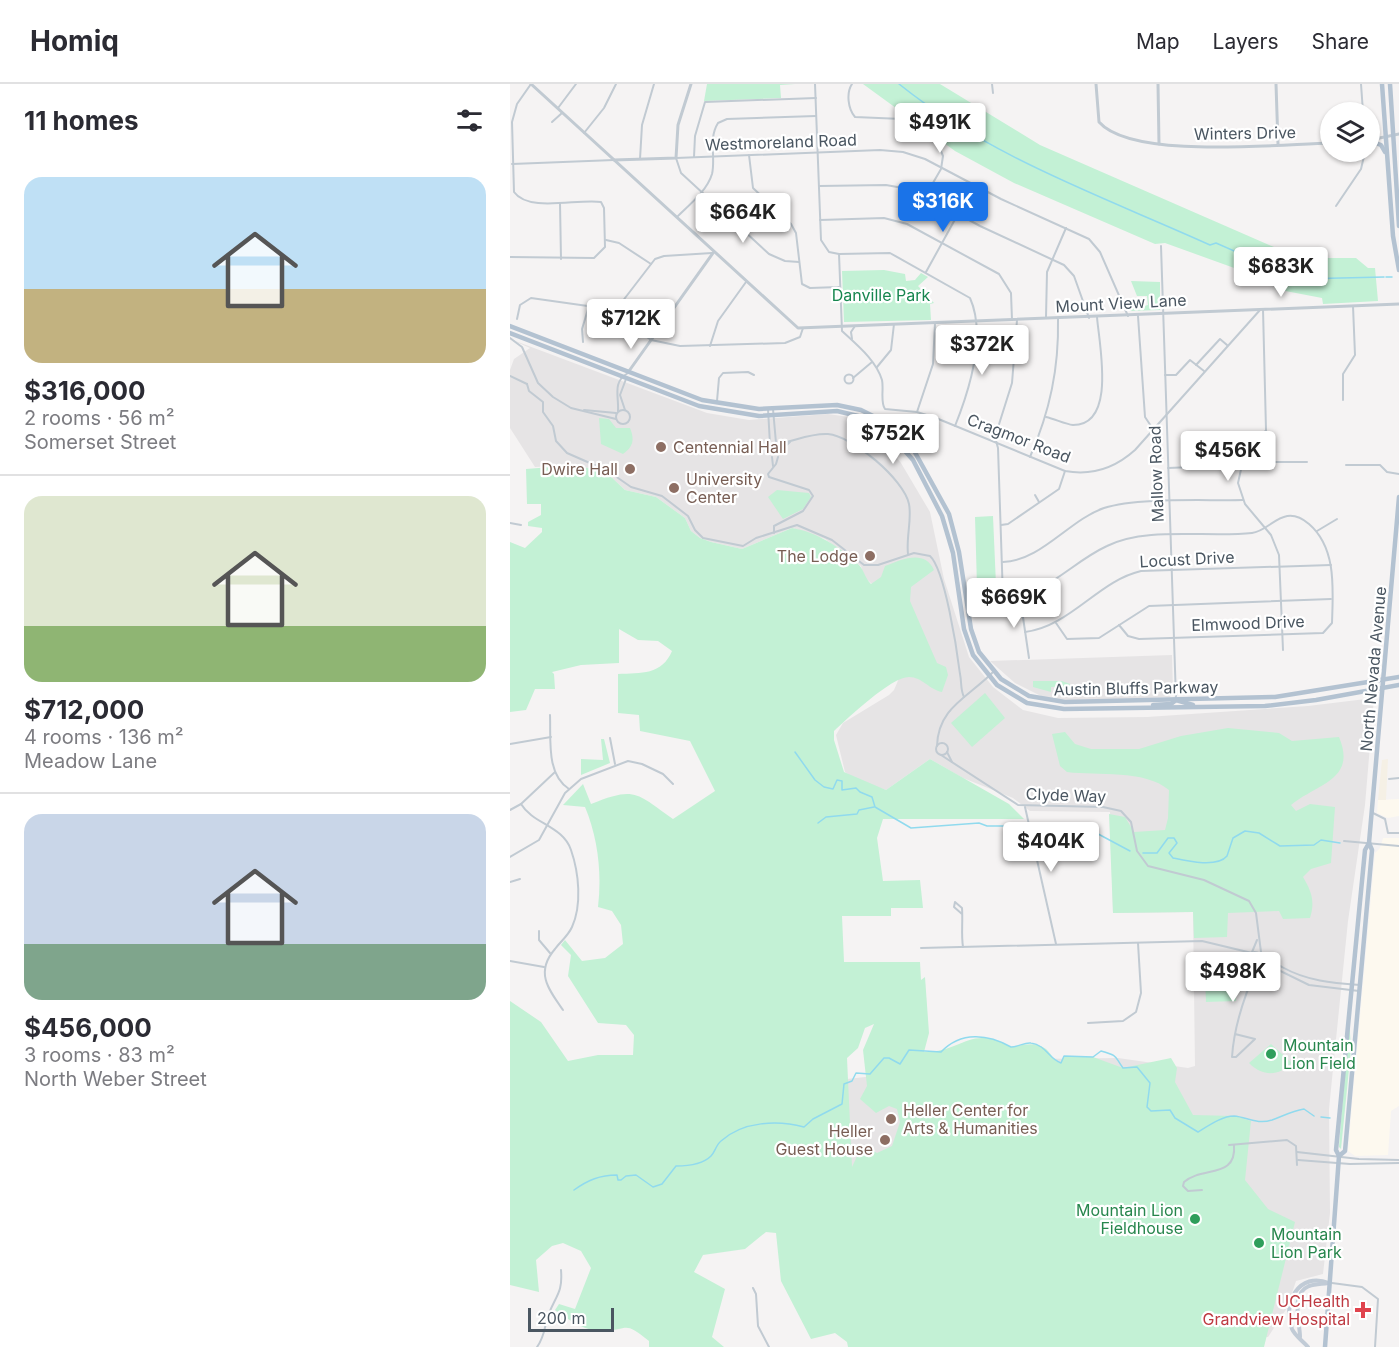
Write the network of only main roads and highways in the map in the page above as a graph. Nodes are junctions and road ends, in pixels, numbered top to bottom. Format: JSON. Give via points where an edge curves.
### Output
{"nodes":[{"id":1,"x":1382,"y":84,"type":"edge"},
{"id":2,"x":1390,"y":84,"type":"edge"},
{"id":3,"x":1396,"y":135,"type":"edge"},
{"id":4,"x":1380,"y":145,"type":"edge"},
{"id":5,"x":1388,"y":162,"type":"junction"},
{"id":6,"x":1399,"y":226,"type":"edge"},
{"id":7,"x":1399,"y":238,"type":"edge"},
{"id":8,"x":1396,"y":246,"type":"junction"},
{"id":9,"x":1399,"y":270,"type":"edge"},
{"id":10,"x":510,"y":326,"type":"edge"},
{"id":11,"x":510,"y":333,"type":"edge"},
{"id":12,"x":1399,"y":497,"type":"edge"},
{"id":13,"x":1398,"y":524,"type":"edge"},
{"id":14,"x":1399,"y":676,"type":"edge"},
{"id":15,"x":1384,"y":679,"type":"junction"},
{"id":16,"x":1399,"y":685,"type":"edge"},
{"id":17,"x":1384,"y":688,"type":"junction"},
{"id":18,"x":1176,"y":700,"type":"junction"},
{"id":19,"x":1206,"y":707,"type":"junction"},
{"id":20,"x":1133,"y":708,"type":"junction"},
{"id":21,"x":1369,"y":843,"type":"junction"},
{"id":22,"x":1339,"y":1156,"type":"junction"},
{"id":23,"x":1329,"y":1283,"type":"junction"},
{"id":24,"x":1308,"y":1347,"type":"edge"},
{"id":25,"x":1325,"y":1347,"type":"edge"}],
"edges":[{"from":1,"to":5,"type":"main road"},
{"from":2,"to":3,"type":"main road"},
{"from":3,"to":6,"type":"main road"},
{"from":4,"to":5,"type":"main road"},
{"from":5,"to":8,"type":"main road"},
{"from":7,"to":8,"type":"main road"},
{"from":8,"to":9,"type":"main road"},
{"from":10,"to":18,"type":"main road","name":"Austin Bluffs Parkway","via":[[687,396],[717,404],[770,409],[829,404],[853,408],[885,422],[909,444],[949,514],[972,635],[993,672],[1018,691],[1047,701]]},
{"from":11,"to":20,"type":"main road","name":"Austin Bluffs Parkway","via":[[699,406],[771,416],[823,411],[851,414],[882,428],[906,450],[942,516],[953,553],[966,637],[988,677],[1015,697],[1039,706]]},
{"from":12,"to":13,"type":"main road","name":"North Nevada Avenue"},
{"from":13,"to":15,"type":"main road","name":"North Nevada Avenue"},
{"from":14,"to":15,"type":"main road","name":"Austin Bluffs Parkway"},
{"from":15,"to":17,"type":"main road","name":"North Nevada Avenue"},
{"from":15,"to":18,"type":"main road","name":"Austin Bluffs Parkway","via":[[1275,697]]},
{"from":16,"to":17,"type":"main road","name":"Austin Bluffs Parkway"},
{"from":17,"to":19,"type":"main road","name":"Austin Bluffs Parkway","via":[[1288,704]]},
{"from":17,"to":21,"type":"main road","name":"North Nevada Avenue"},
{"from":18,"to":19,"type":"main road"},
{"from":18,"to":20,"type":"main road","via":[[1171,704]]},
{"from":19,"to":20,"type":"main road","name":"Austin Bluffs Parkway"},
{"from":21,"to":22,"type":"main road","name":"North Nevada Avenue","via":[[1365,850],[1350,987],[1336,1150]]},
{"from":21,"to":22,"type":"main road","name":"North Nevada Avenue","via":[[1372,850],[1345,1151]]},
{"from":22,"to":23,"type":"main road","name":"North Nevada Avenue"},
{"from":23,"to":24,"type":"main road","via":[[1314,1279],[1296,1290],[1291,1325]]},
{"from":23,"to":25,"type":"main road","name":"North Nevada Avenue"}]}
